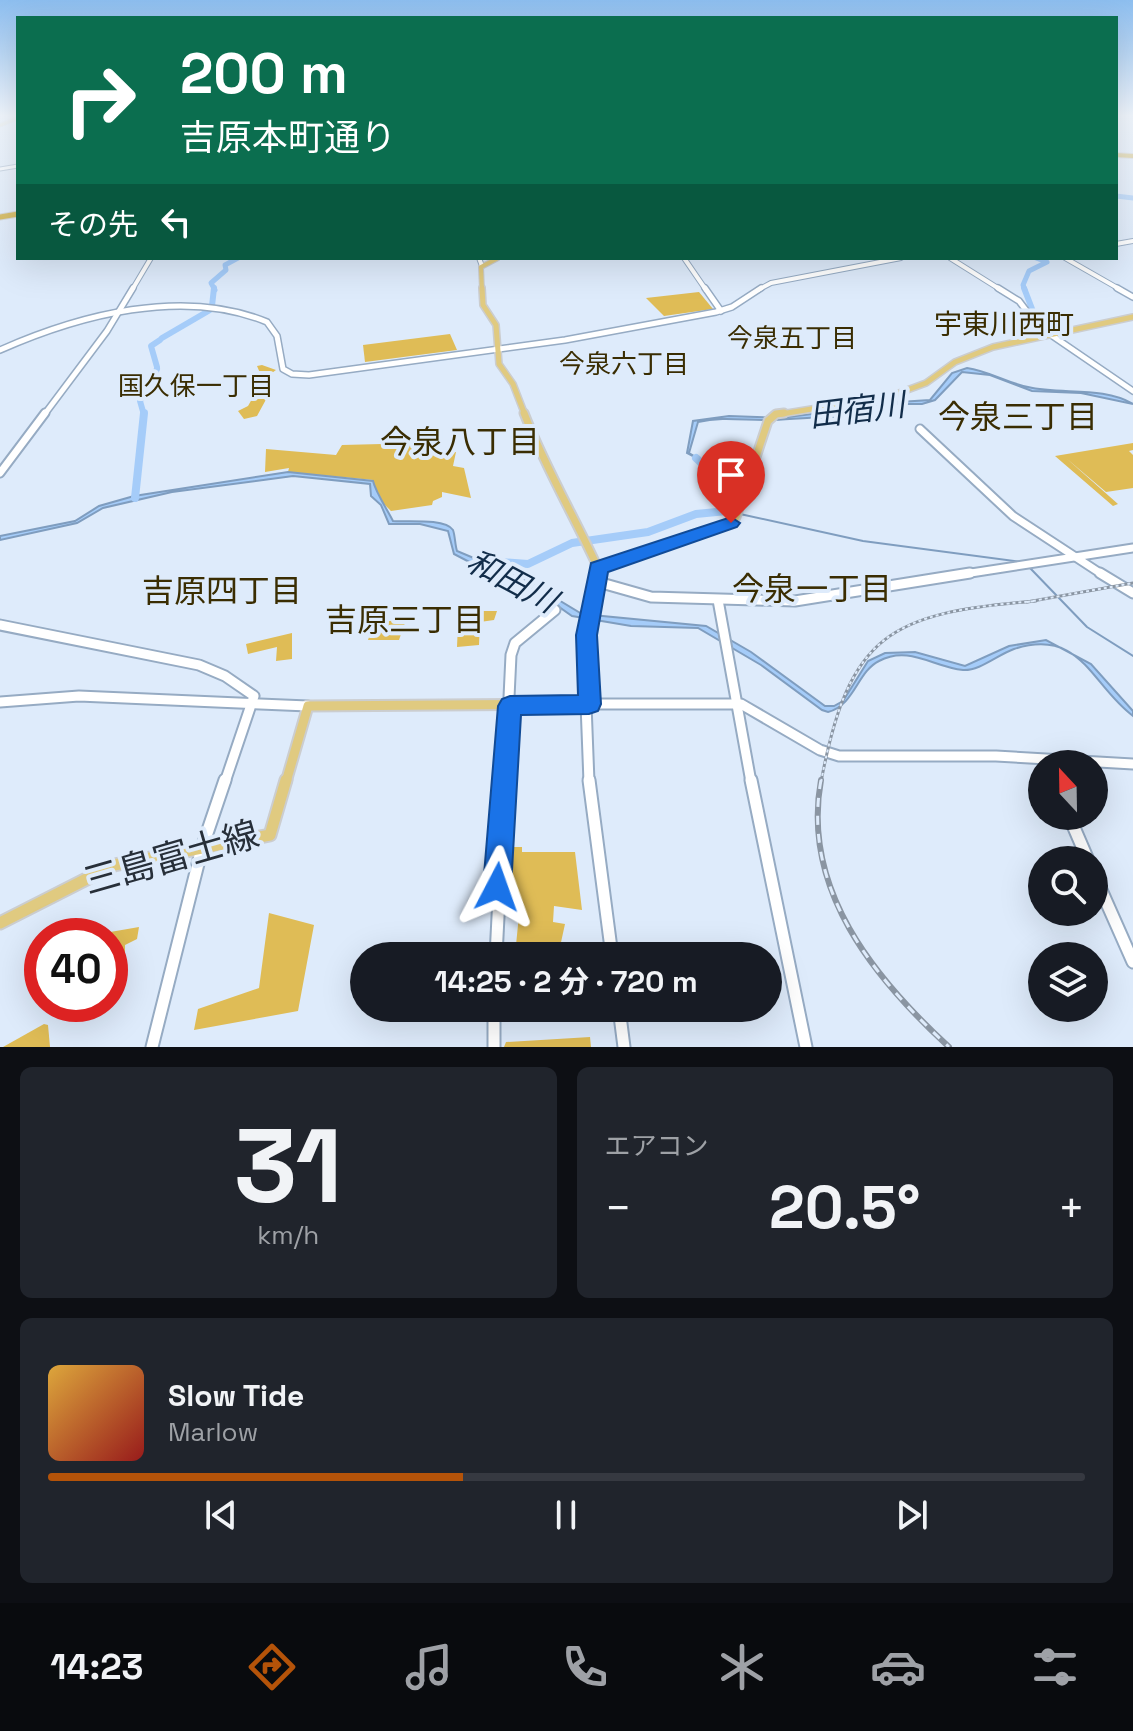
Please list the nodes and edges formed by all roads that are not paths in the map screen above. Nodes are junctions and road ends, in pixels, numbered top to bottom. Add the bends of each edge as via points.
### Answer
1 (150, 260) edge
2 (480, 260) edge
3 (494, 260) edge
4 (685, 260) edge
5 (891, 260) edge
6 (953, 260) edge
7 (1068, 260) edge
8 (482, 266) junction
9 (1133, 297) edge
10 (721, 311) junction
11 (118, 315) junction
12 (1133, 317) edge
13 (1052, 334) junction
14 (496, 348) junction
15 (0, 350) edge
16 (1133, 391) edge
17 (920, 429) dead end
18 (0, 473) edge
19 (1133, 548) edge
20 (1073, 558) junction
21 (598, 568) junction
22 (598, 582) junction
23 (1133, 593) edge
24 (718, 600) junction
25 (555, 610) dead end
26 (0, 625) edge
27 (0, 702) edge
28 (588, 704) junction
29 (735, 704) junction
30 (252, 706) junction
31 (308, 706) junction
32 (510, 706) junction
33 (1028, 761) edge
34 (1108, 763) edge
35 (1133, 764) edge
36 (202, 848) junction
37 (1108, 906) edge
38 (0, 923) edge
39 (497, 942) edge
40 (610, 942) edge
41 (1133, 962) edge
42 (494, 1022) edge
43 (621, 1022) edge
44 (152, 1047) edge
45 (494, 1047) edge
46 (624, 1047) edge
47 (806, 1047) edge

1 - 11 street
2 - 8 street
3 - 8 main road
4 - 10 street
5 - 10 street via 771,283
6 - 13 street via 1019,301 1032,321
7 - 9 street
8 - 14 main road via 483,303 496,325
10 - 14 street
11 - 14 street via 194,307 265,321 275,330 283,369 299,375
11 - 15 street via 47,330
11 - 18 street
12 - 13 main road
13 - 16 street
13 - 21 main road via 955,362 926,383 891,396 776,414 769,419 731,523
14 - 21 main road via 545,467
17 - 20 street via 993,499
19 - 20 street
20 - 23 street
20 - 24 street via 795,601
21 - 22 main road
22 - 24 street via 651,597
22 - 28 main road via 587,635
24 - 29 street
25 - 32 street via 515,643
26 - 30 street via 199,665 254,696
27 - 30 street via 79,696
28 - 29 street
28 - 32 main road
28 - 40 street via 589,792
29 - 33 street via 839,756
29 - 47 street
30 - 31 street
30 - 36 street
31 - 32 main road
31 - 36 main road, 三島富士線 via 270,835
32 - 39 street
34 - 35 street
36 - 38 main road, 三島富士線 via 105,868
36 - 44 street
37 - 41 street
42 - 45 street
43 - 46 street

